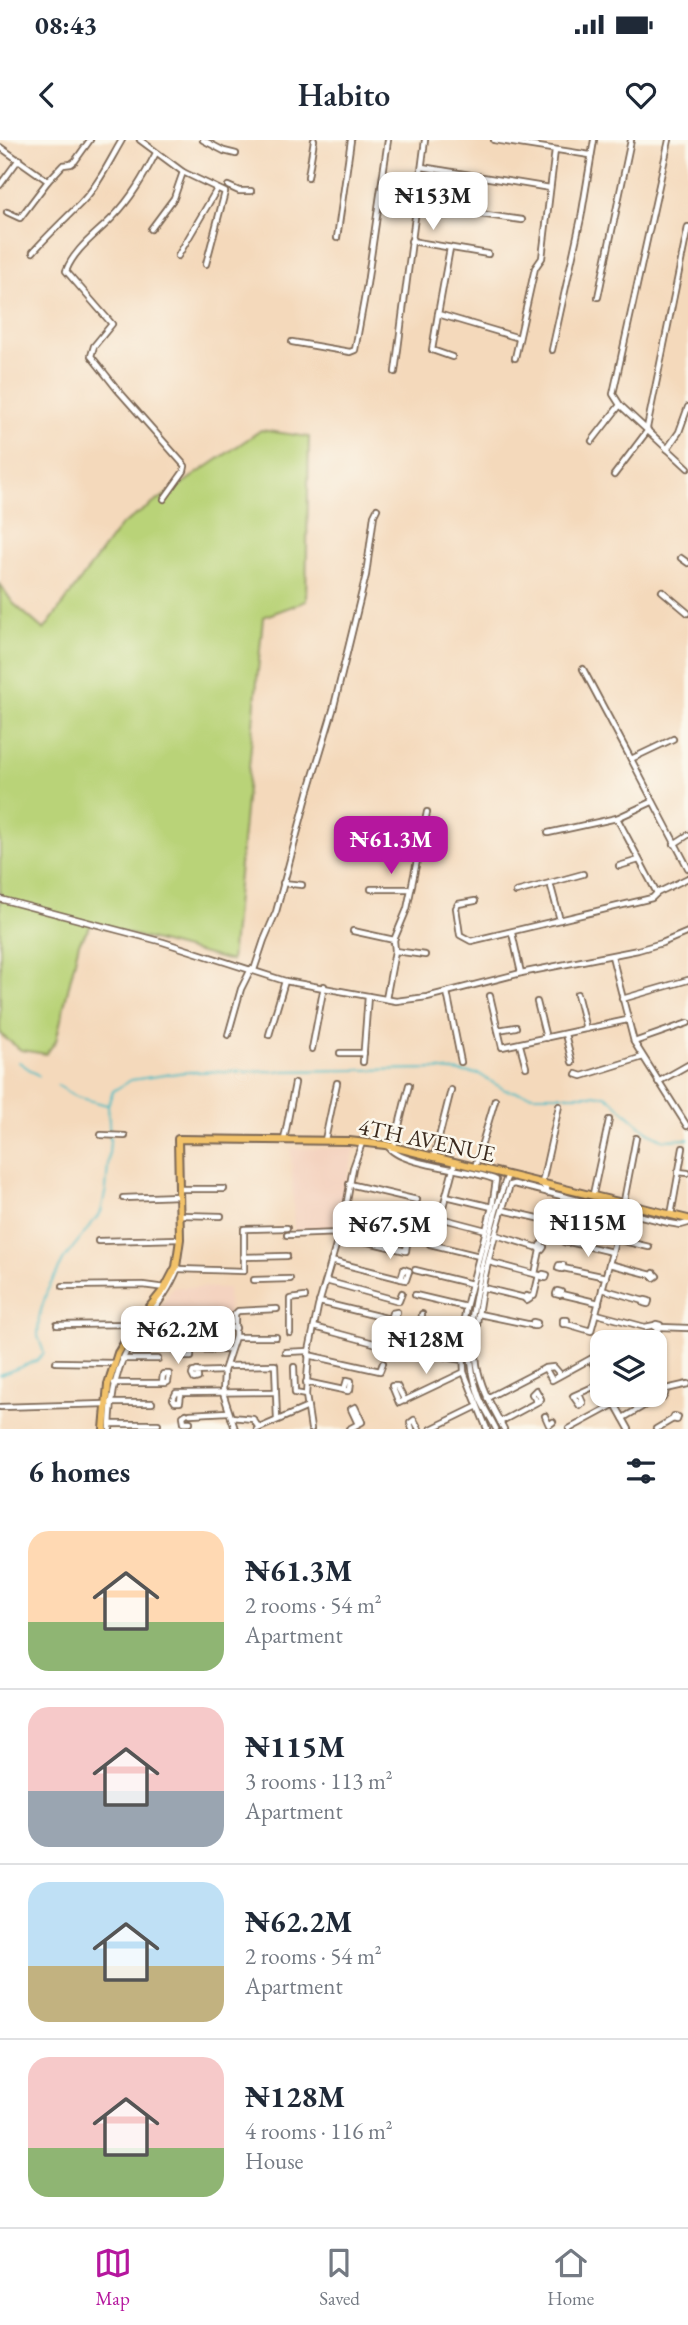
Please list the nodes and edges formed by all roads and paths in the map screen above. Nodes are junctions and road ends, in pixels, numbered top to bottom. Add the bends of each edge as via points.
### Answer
1 (90, 140) edge
2 (122, 140) edge
3 (140, 140) edge
4 (203, 140) edge
5 (314, 140) edge
6 (351, 140) edge
7 (388, 140) edge
8 (425, 140) edge
9 (494, 140) edge
10 (594, 140) edge
11 (631, 140) edge
12 (669, 140) edge
13 (0, 147) edge
14 (555, 150) junction
15 (156, 153) junction
16 (236, 154) dead end
17 (590, 155) junction
18 (19, 159) junction
19 (422, 167) junction
20 (183, 172) junction
21 (308, 177) dead end
22 (480, 177) junction
23 (48, 181) junction
24 (0, 185) edge
25 (227, 187) junction
26 (550, 188) junction
27 (217, 189) junction
28 (251, 191) dead end
29 (417, 205) junction
30 (7, 212) dead end
31 (475, 213) junction
32 (522, 220) dead end
33 (688, 227) edge
34 (151, 229) dead end
35 (337, 238) dead end
36 (411, 241) junction
37 (450, 247) junction
38 (33, 252) dead end
39 (488, 254) dead end
40 (178, 256) dead end
41 (206, 264) dead end
42 (598, 297) dead end
43 (438, 314) junction
44 (519, 338) junction
45 (292, 342) dead end
46 (552, 350) dead end
47 (452, 357) dead end
48 (514, 358) dead end
49 (395, 372) dead end
50 (620, 405) junction
51 (688, 407) edge
52 (647, 429) junction
53 (592, 441) dead end
54 (667, 449) junction
55 (688, 468) edge
56 (614, 475) dead end
57 (164, 499) dead end
58 (376, 509) dead end
59 (681, 558) dead end
60 (688, 563) edge
61 (662, 592) dead end
62 (688, 613) edge
63 (583, 670) dead end
64 (673, 739) dead end
65 (631, 759) junction
66 (652, 802) junction
67 (427, 812) dead end
68 (617, 818) junction
69 (548, 833) dead end
70 (688, 835) edge
71 (674, 844) junction
72 (639, 860) junction
73 (619, 866) dead end
74 (688, 868) edge
75 (583, 874) dead end
76 (688, 878) edge
77 (283, 883) junction
78 (550, 883) junction
79 (302, 885) dead end
80 (371, 889) dead end
81 (411, 889) junction
82 (516, 892) dead end
83 (657, 892) junction
84 (0, 899) edge
85 (475, 901) dead end
86 (560, 920) junction
87 (353, 931) dead end
88 (688, 932) edge
89 (512, 933) junction
90 (394, 940) junction
91 (395, 951) junction
92 (425, 955) dead end
93 (612, 956) junction
94 (252, 969) junction
95 (522, 973) junction
96 (688, 980) edge
97 (285, 981) junction
98 (324, 986) junction
99 (447, 992) junction
100 (577, 994) dead end
101 (369, 996) junction
102 (490, 996) dead end
103 (386, 999) junction
104 (622, 999) junction
105 (537, 1002) dead end
106 (628, 1020) junction
107 (688, 1023) edge
108 (516, 1027) dead end
109 (586, 1029) junction
110 (498, 1030) junction
111 (565, 1034) junction
112 (228, 1035) dead end
113 (269, 1035) dead end
114 (546, 1038) junction
115 (634, 1042) junction
116 (520, 1045) junction
117 (312, 1049) dead end
118 (340, 1053) dead end
119 (364, 1053) junction
120 (643, 1057) junction
121 (363, 1062) dead end
122 (461, 1062) dead end
123 (572, 1062) dead end
124 (688, 1065) edge
125 (526, 1067) dead end
126 (576, 1074) dead end
127 (295, 1083) dead end
128 (337, 1083) dead end
129 (658, 1083) junction
130 (409, 1085) dead end
131 (452, 1090) dead end
132 (495, 1100) dead end
133 (559, 1106) dead end
134 (610, 1120) dead end
135 (687, 1126) edge
136 (101, 1135) dead end
137 (125, 1136) dead end
138 (636, 1138) dead end
139 (284, 1140) junction
140 (325, 1140) junction
141 (362, 1142) junction
142 (391, 1146) junction
143 (683, 1148) dead end
144 (434, 1157) junction
145 (457, 1166) junction
146 (478, 1170) junction
147 (678, 1172) junction
148 (688, 1173) edge
149 (508, 1175) junction
150 (542, 1183) junction
151 (349, 1184) junction
152 (224, 1189) dead end
153 (180, 1192) junction
154 (548, 1193) junction
155 (593, 1194) junction
156 (446, 1196) junction
157 (566, 1197) junction
158 (123, 1198) dead end
159 (417, 1199) dead end
160 (624, 1201) junction
161 (498, 1209) junction
162 (345, 1210) junction
163 (561, 1212) dead end
164 (623, 1212) junction
165 (182, 1215) junction
166 (671, 1215) junction
167 (221, 1216) dead end
168 (586, 1219) dead end
169 (551, 1221) junction
170 (688, 1221) edge
171 (399, 1224) junction
172 (564, 1224) dead end
173 (619, 1227) junction
174 (486, 1230) junction
175 (339, 1234) junction
176 (496, 1235) junction
177 (180, 1239) junction
178 (615, 1239) junction
179 (98, 1241) dead end
180 (394, 1242) dead end
181 (569, 1242) dead end
182 (430, 1244) dead end
183 (649, 1247) dead end
184 (540, 1248) junction
185 (612, 1252) junction
186 (287, 1256) dead end
187 (479, 1256) junction
188 (243, 1257) junction
189 (331, 1261) junction
190 (489, 1262) junction
191 (610, 1264) junction
192 (563, 1268) dead end
193 (178, 1269) junction
194 (415, 1270) dead end
195 (539, 1275) junction
196 (652, 1275) dead end
197 (606, 1277) junction
198 (290, 1279) dead end
199 (401, 1279) dead end
200 (254, 1280) dead end
201 (326, 1281) junction
202 (472, 1284) junction
203 (63, 1286) dead end
204 (165, 1288) junction
205 (484, 1288) junction
206 (602, 1289) junction
207 (561, 1294) dead end
208 (415, 1295) dead end
209 (305, 1297) dead end
210 (394, 1300) dead end
211 (644, 1301) dead end
212 (319, 1302) junction
213 (599, 1303) junction
214 (466, 1307) junction
215 (277, 1310) dead end
216 (422, 1314) dead end
217 (479, 1314) junction
218 (597, 1314) junction
219 (390, 1319) dead end
220 (136, 1324) junction
221 (567, 1324) dead end
222 (57, 1325) dead end
223 (532, 1325) dead end
224 (314, 1327) junction
225 (657, 1327) junction
226 (204, 1328) dead end
227 (236, 1328) junction
228 (688, 1328) edge
229 (656, 1330) edge
230 (462, 1331) junction
231 (290, 1333) dead end
232 (235, 1337) junction
233 (276, 1337) dead end
234 (134, 1338) junction
235 (173, 1339) dead end
236 (393, 1348) dead end
237 (191, 1349) dead end
238 (230, 1350) junction
239 (420, 1350) dead end
240 (285, 1352) dead end
241 (308, 1353) junction
242 (122, 1359) junction
243 (158, 1359) dead end
244 (463, 1360) junction
245 (590, 1360) edge
246 (56, 1362) dead end
247 (114, 1363) junction
248 (383, 1363) dead end
249 (295, 1367) dead end
250 (225, 1368) junction
251 (545, 1368) junction
252 (197, 1371) dead end
253 (464, 1373) junction
254 (560, 1374) junction
255 (306, 1381) junction
256 (114, 1383) junction
257 (162, 1383) dead end
258 (688, 1384) edge
259 (590, 1388) edge
260 (344, 1390) dead end
261 (223, 1392) junction
262 (275, 1392) junction
263 (181, 1393) dead end
264 (579, 1394) dead end
265 (306, 1395) junction
266 (487, 1398) junction
267 (405, 1401) dead end
268 (537, 1402) dead end
269 (152, 1403) dead end
270 (108, 1404) junction
271 (0, 1407) edge
272 (308, 1407) junction
273 (476, 1407) junction
274 (610, 1407) edge
275 (617, 1407) edge
276 (190, 1414) dead end
277 (230, 1415) junction
278 (623, 1418) junction
279 (673, 1419) dead end
280 (277, 1420) junction
281 (500, 1422) junction
282 (158, 1424) dead end
283 (358, 1424) dead end
284 (549, 1425) dead end
285 (108, 1427) edge
286 (233, 1428) edge
287 (258, 1428) edge
288 (311, 1429) edge
289 (349, 1429) edge
290 (412, 1429) edge
291 (419, 1429) edge
292 (431, 1429) edge
293 (487, 1429) edge
294 (496, 1429) edge
295 (504, 1429) edge
296 (542, 1429) edge
297 (572, 1429) edge
298 (628, 1429) edge
299 (656, 1429) edge

1 - 23 street via 75,162 64,165
2 - 38 street via 80,204
3 - 15 street
4 - 16 street
5 - 21 street
6 - 35 street
7 - 45 street via 355,350
8 - 19 street
9 - 14 street
10 - 17 street
11 - 42 street
12 - 50 street via 614,390
13 - 18 street
14 - 17 street
14 - 26 street
15 - 20 street
15 - 57 street via 115,216 80,248 66,271 112,324 94,346 93,360 185,466
17 - 46 street
18 - 23 street
18 - 24 street
19 - 22 street
19 - 29 street
20 - 27 street
20 - 34 street via 174,198
22 - 26 street
22 - 31 street
23 - 30 street via 20,218
25 - 27 street
25 - 28 street
25 - 41 street
26 - 44 street via 542,258
27 - 40 street
29 - 31 street
29 - 36 street
31 - 32 street
33 - 52 street
36 - 37 street
36 - 49 street
37 - 39 street
37 - 43 street
43 - 44 street
43 - 47 street via 432,350
44 - 48 street
50 - 52 street
50 - 53 street
51 - 54 street
52 - 54 street
52 - 56 street
54 - 55 street
58 - 77 street via 366,575 333,710
59 - 60 street
61 - 62 street
63 - 65 street
64 - 65 street
65 - 66 street
66 - 68 street
66 - 71 street
67 - 81 street
68 - 69 street
68 - 72 street
70 - 71 street
71 - 74 street
72 - 73 street
72 - 83 street
75 - 78 street
76 - 83 street
77 - 79 street
77 - 94 street
78 - 82 street
78 - 86 street
80 - 81 street
81 - 90 street
83 - 86 street via 652,898
84 - 94 street
85 - 89 street via 457,905 460,935 471,941
86 - 89 street
87 - 90 street
88 - 93 street
89 - 95 street
90 - 91 street
91 - 92 street
91 - 103 street
93 - 95 street
93 - 104 street
94 - 97 street
94 - 112 street via 241,989
95 - 99 street
96 - 104 street
97 - 98 street
97 - 113 street
98 - 101 street
98 - 117 street
99 - 103 street
99 - 122 street
100 - 109 street
101 - 103 street
101 - 119 street
102 - 110 street
104 - 106 street
105 - 114 street
106 - 109 street
106 - 115 street
107 - 115 street
108 - 110 street
109 - 111 street
110 - 116 street via 502,1046
111 - 114 street
111 - 123 street
114 - 116 street
115 - 120 street
116 - 125 street
118 - 119 street
119 - 121 street
120 - 126 street
120 - 129 street
124 - 129 street
127 - 139 street
128 - 140 street
129 - 135 street
130 - 142 street
131 - 144 street
132 - 146 street
133 - 150 street
134 - 155 street
136 - 137 street
138 - 160 street
139 - 140 main road, 4TH AVENUE
139 - 153 main road, 4TH AVENUE via 178,1139
140 - 141 main road, 4TH AVENUE
141 - 142 main road, 4TH AVENUE
141 - 151 street
142 - 144 main road, 4TH AVENUE
142 - 145 street via 390,1150 406,1157
143 - 147 street
144 - 145 main road, 4TH AVENUE
145 - 146 main road, 4TH AVENUE
145 - 156 street
146 - 149 main road, 4TH AVENUE
146 - 161 street via 496,1180
147 - 148 street
147 - 166 street
149 - 150 main road, 4TH AVENUE
149 - 161 street
150 - 154 street
150 - 155 main road, 4TH AVENUE
151 - 159 street
151 - 162 street
152 - 153 street
153 - 158 street
153 - 165 street
153 - 177 main road
154 - 157 street
154 - 161 street via 512,1184
155 - 160 main road, 4TH AVENUE
156 - 161 street
156 - 174 street via 440,1218
157 - 163 street
157 - 164 street
160 - 166 main road, 4TH AVENUE
161 - 169 street
161 - 174 street
161 - 176 street
161 - 294 street via 469,1334 475,1382
162 - 171 street
162 - 175 street
164 - 170 street via 675,1224
164 - 173 street
165 - 167 street
165 - 193 street
166 - 170 main road, 4TH AVENUE
168 - 173 street
169 - 172 street
169 - 184 street
171 - 175 street via 410,1228 406,1251
171 - 180 street
173 - 178 street
174 - 187 street
175 - 188 street via 244,1229
175 - 189 street
176 - 184 street
176 - 190 street
177 - 179 street
177 - 204 main road via 176,1266
178 - 183 street
178 - 185 street
181 - 185 street
182 - 187 street
184 - 195 street
185 - 191 street
186 - 188 street
187 - 202 street
188 - 193 street via 244,1270
189 - 199 street
189 - 201 street
190 - 195 street
190 - 205 street
191 - 196 street
191 - 197 street
192 - 197 street
193 - 234 street
194 - 202 street
195 - 205 street via 534,1296
197 - 206 street
198 - 200 street
201 - 210 street
201 - 212 street
202 - 214 street
203 - 204 street
204 - 220 main road
205 - 217 street
206 - 211 street
206 - 213 street
207 - 213 street
208 - 214 street
209 - 231 street via 290,1299
212 - 219 street
212 - 224 street
213 - 218 street
214 - 230 street
215 - 227 street via 236,1312
216 - 230 street via 421,1322
217 - 223 street
217 - 266 street via 476,1350
218 - 221 street via 592,1331
218 - 225 street
220 - 222 street
220 - 247 main road
224 - 236 street
224 - 241 street
225 - 228 street
225 - 229 street
226 - 227 street
227 - 232 street
230 - 244 street
232 - 233 street
232 - 238 street
234 - 235 street
234 - 242 street
237 - 238 street
238 - 250 street
239 - 244 street
240 - 241 street
241 - 248 street via 380,1371
241 - 255 street
242 - 243 street
242 - 256 street
244 - 253 street
245 - 254 street
246 - 247 street
247 - 270 main road
249 - 265 street via 295,1393
250 - 252 street
250 - 261 street
250 - 262 street via 275,1366
251 - 254 street via 554,1367
251 - 254 street via 552,1380
251 - 266 street
253 - 267 street
253 - 273 street
255 - 260 street
255 - 265 street
256 - 257 street
256 - 270 street
258 - 278 street via 673,1386
259 - 264 street
261 - 262 street
261 - 263 street
261 - 277 street
262 - 280 street
265 - 272 street
266 - 281 street
268 - 281 street
269 - 270 street
270 - 271 street
270 - 285 main road
272 - 280 street
272 - 288 street
273 - 292 street
273 - 293 street
274 - 297 street
275 - 278 street
276 - 277 street
277 - 286 street
277 - 287 street via 253,1419
278 - 298 street
279 - 299 street
280 - 287 street
281 - 295 street
282 - 285 street
283 - 289 street
284 - 296 street
290 - 291 street via 414,1420

